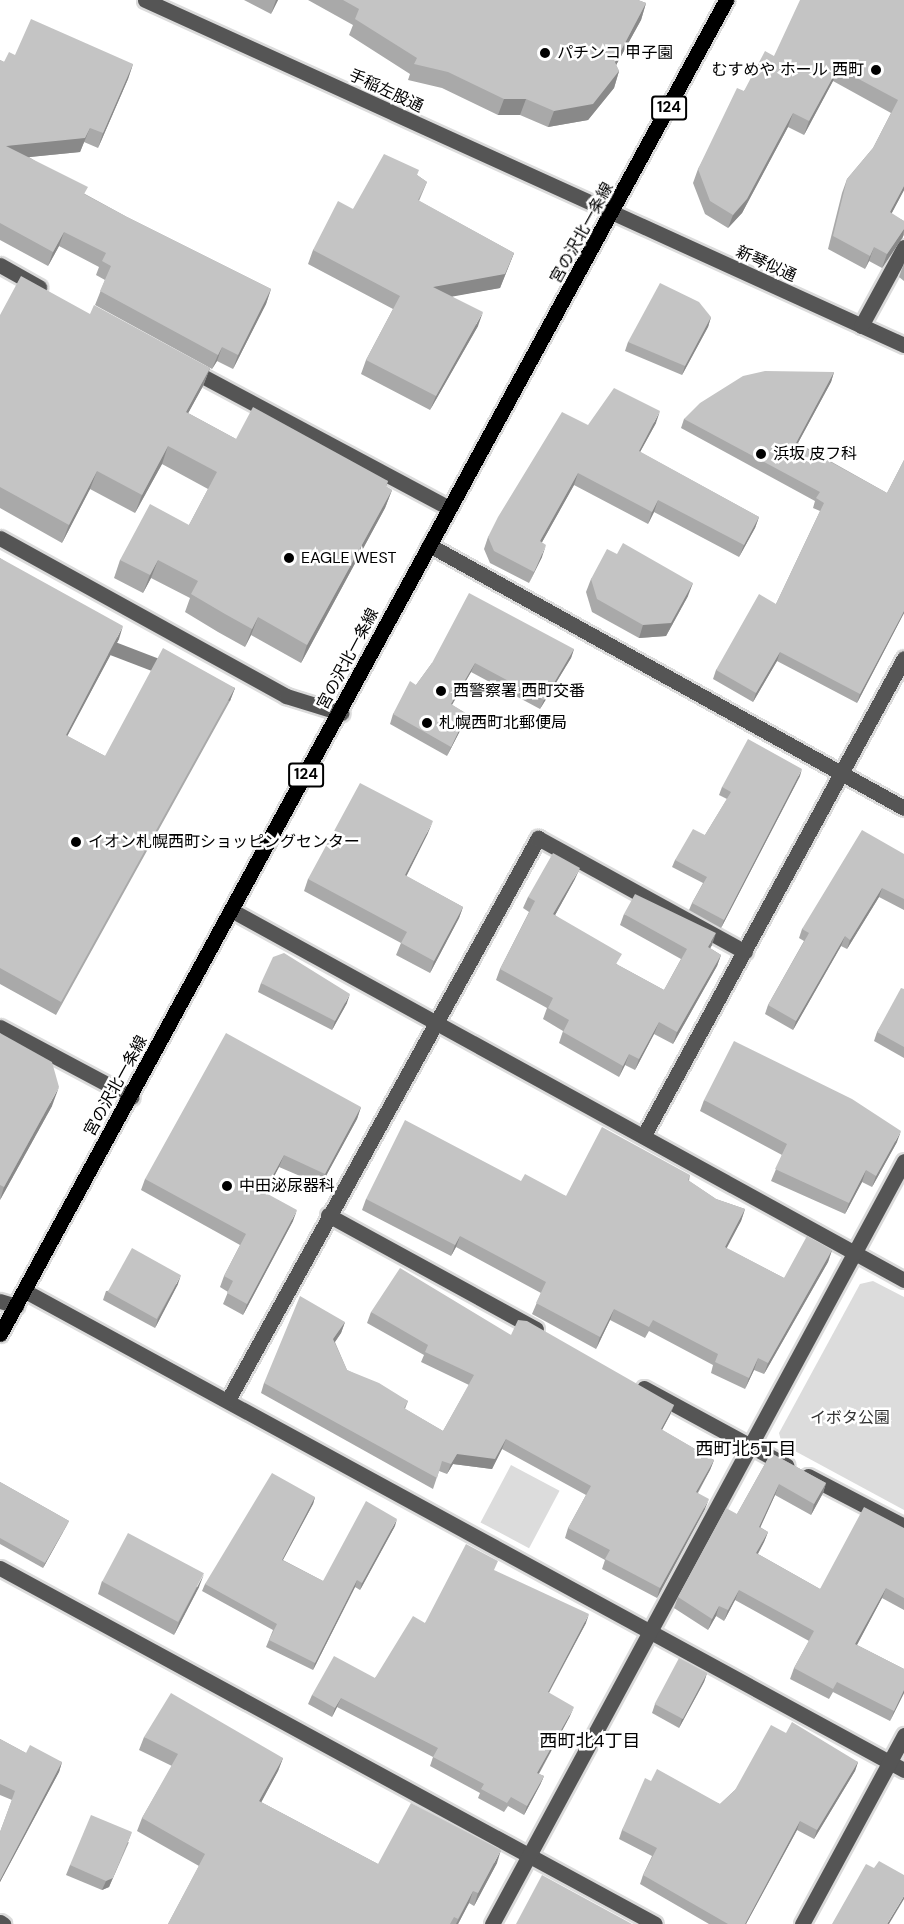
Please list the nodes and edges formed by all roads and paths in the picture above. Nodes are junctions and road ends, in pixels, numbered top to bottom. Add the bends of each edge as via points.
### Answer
1 (145, 0) edge
2 (726, 0) edge
3 (613, 215) junction
4 (904, 247) edge
5 (0, 265) edge
6 (51, 293) edge
7 (861, 326) junction
8 (904, 345) edge
9 (174, 361) edge
10 (447, 507) junction
11 (0, 538) edge
12 (429, 545) junction
13 (904, 658) edge
14 (341, 713) junction
15 (843, 773) junction
16 (904, 808) edge
17 (231, 909) junction
18 (745, 952) junction
19 (435, 1020) junction
20 (0, 1027) edge
21 (131, 1097) junction
22 (644, 1135) junction
23 (904, 1161) edge
24 (328, 1215) junction
25 (853, 1253) junction
26 (904, 1280) edge
27 (25, 1291) junction
28 (0, 1301) edge
29 (16, 1306) junction
30 (0, 1334) edge
31 (548, 1335) edge
32 (632, 1381) edge
33 (228, 1400) junction
34 (750, 1446) junction
35 (904, 1526) edge
36 (0, 1568) edge
37 (650, 1632) junction
38 (904, 1735) edge
39 (890, 1762) junction
40 (904, 1770) edge
41 (528, 1854) junction
42 (492, 1924) edge
43 (656, 1924) edge
44 (802, 1924) edge

1 - 3 street, 手稲左股通
2 - 3 main road, 宮の沢北一条線 / 124
3 - 7 street, 新琴似通
3 - 10 main road, 宮の沢北一条線 / 124
4 - 7 street
5 - 6 street
7 - 8 street, 新琴似通
9 - 10 street
10 - 12 main road, 宮の沢北一条線 / 124
11 - 14 street via 286,696
12 - 14 main road, 宮の沢北一条線 / 124
12 - 15 street
13 - 15 street
14 - 17 main road, 宮の沢北一条線 / 124
15 - 16 street
15 - 18 street
17 - 19 street
17 - 21 main road, 宮の沢北一条線 / 124
18 - 19 street via 538,838
18 - 22 street
19 - 22 street
19 - 24 street
20 - 21 street
21 - 27 main road, 宮の沢北一条線 / 124
22 - 25 street
23 - 25 street
24 - 31 street
24 - 33 street
25 - 26 street
25 - 34 street
27 - 29 main road, 宮の沢北一条線 / 124
27 - 33 street
28 - 29 street
29 - 30 main road, 宮の沢北一条線 / 124
32 - 34 street
33 - 37 street
34 - 35 street
34 - 37 street
36 - 41 street
37 - 39 street
37 - 41 street
38 - 39 street
39 - 40 street
39 - 44 street
41 - 42 street
41 - 43 street

